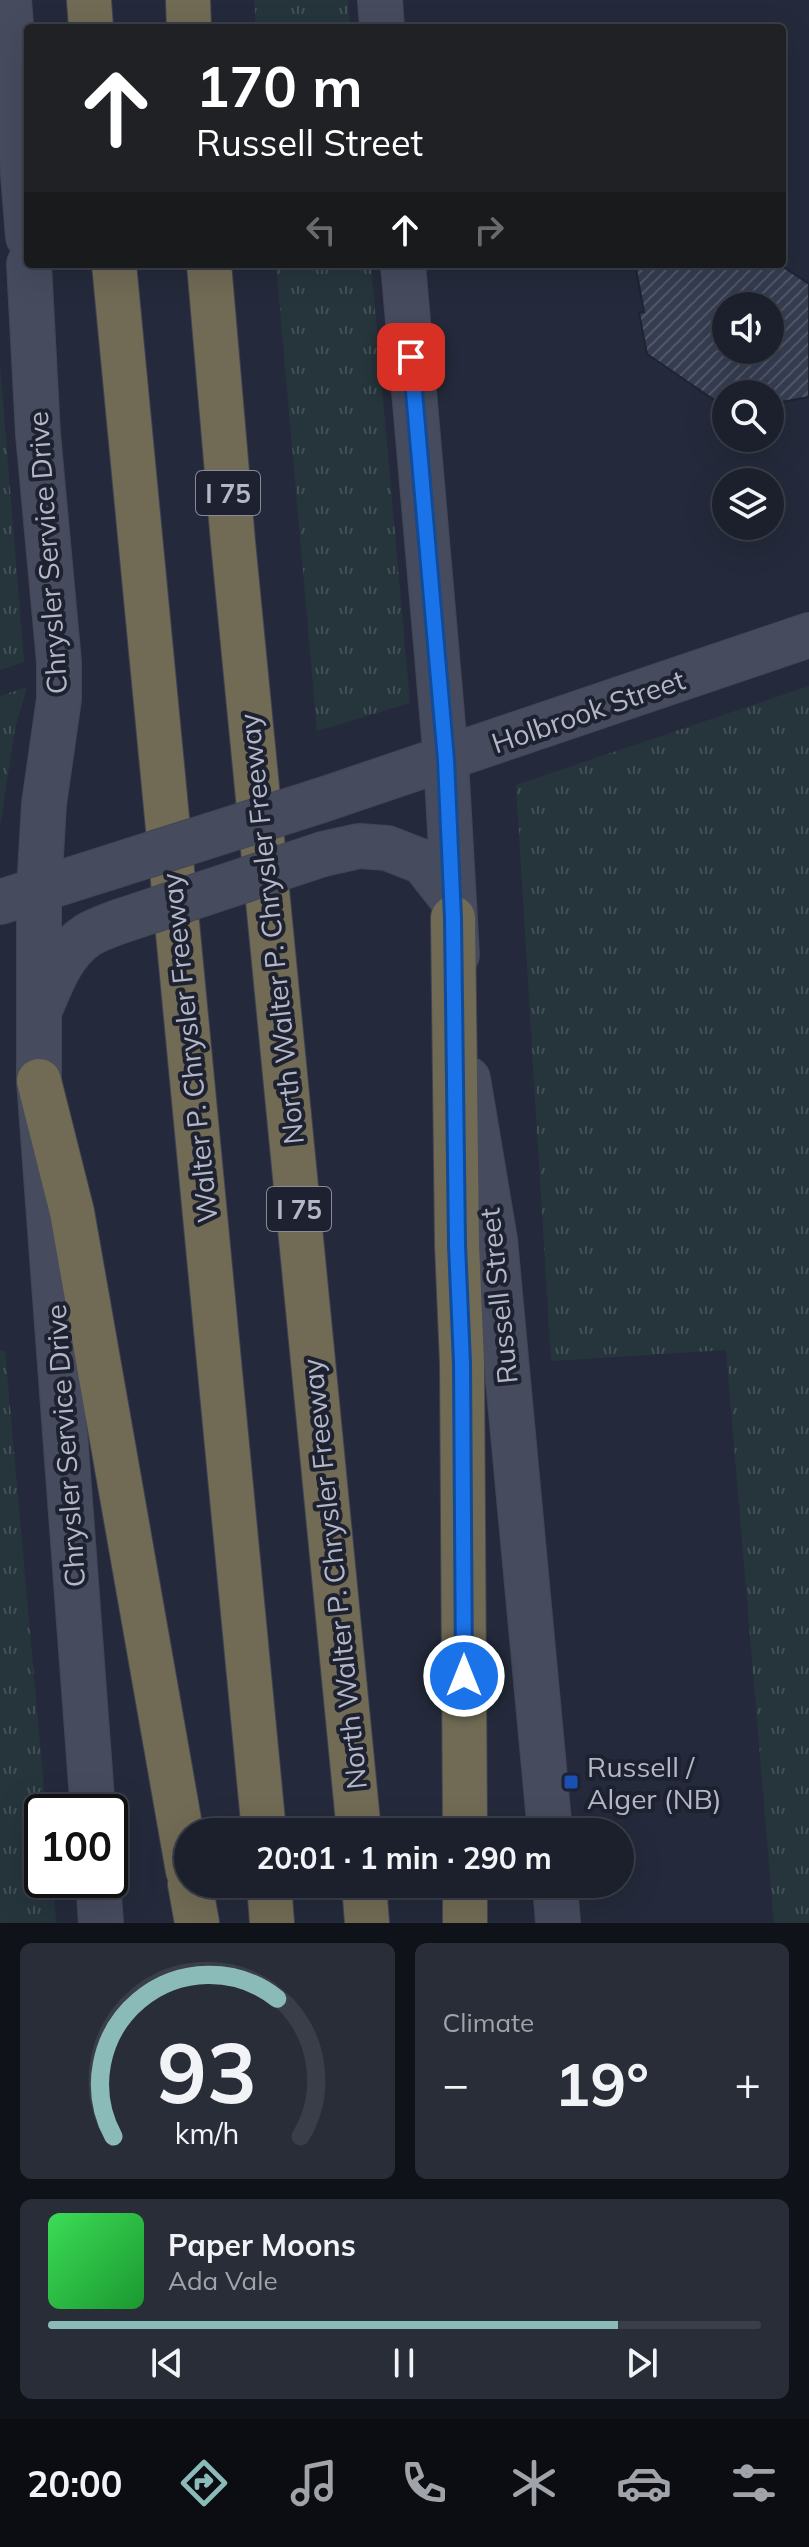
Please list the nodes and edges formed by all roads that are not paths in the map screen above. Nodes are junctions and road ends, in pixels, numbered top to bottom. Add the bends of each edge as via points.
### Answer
1 (9, 0) edge
2 (89, 0) edge
3 (188, 0) edge
4 (380, 0) edge
5 (91, 24) edge
6 (189, 24) edge
7 (382, 24) edge
8 (24, 187) edge
9 (29, 268) edge
10 (114, 268) edge
11 (209, 268) edge
12 (403, 268) edge
13 (809, 635) edge
14 (446, 760) junction
15 (20, 896) edge
16 (453, 909) junction
17 (38, 1015) junction
18 (39, 1073) junction
19 (92, 1794) edge
20 (179, 1818) edge
21 (263, 1818) edge
22 (358, 1818) edge
23 (465, 1818) edge
24 (549, 1818) edge
25 (99, 1898) edge
26 (193, 1898) edge
27 (270, 1898) edge
28 (365, 1898) edge
29 (465, 1898) edge
30 (556, 1898) edge
31 (101, 1923) edge
32 (197, 1923) edge
33 (272, 1923) edge
34 (367, 1923) edge
35 (465, 1923) edge
36 (558, 1923) edge

1 - 8 street
2 - 5 highway
3 - 6 highway
4 - 7 street
9 - 15 street, Chrysler Service Drive via 59,699 44,804
10 - 21 highway, Walter P. Chrysler Freeway
11 - 22 highway, North Walter P. Chrysler Freeway / I 75
12 - 14 street, Russell Street
13 - 14 street, Holbrook Street
14 - 15 street, Holbrook Street, bridge
14 - 16 street, Russell Street
15 - 17 street, Chrysler Service Drive
16 - 17 street, bridge via 423,862 387,848 359,846 323,854 88,935 74,946
16 - 23 highway
16 - 24 street, Russell Street via 468,1081 495,1240
17 - 18 street, Chrysler Service Drive
18 - 19 street, Chrysler Service Drive
18 - 20 highway via 72,1212
25 - 31 street
26 - 32 highway
27 - 33 highway
28 - 34 highway
29 - 35 highway
30 - 36 street

